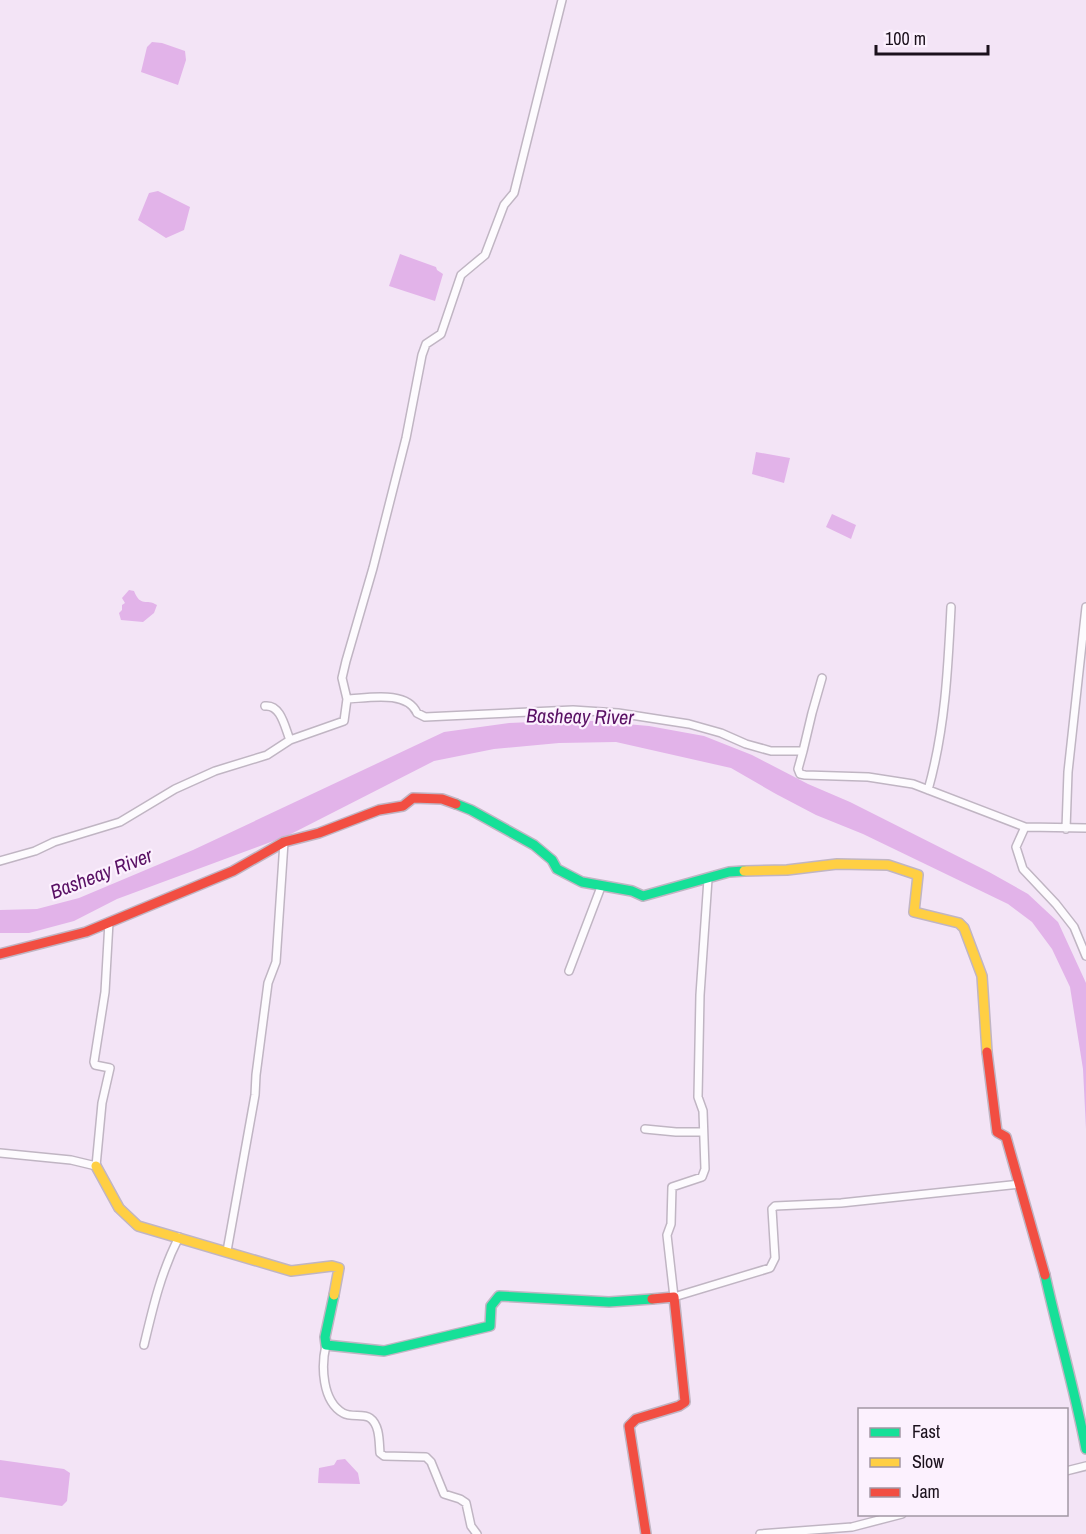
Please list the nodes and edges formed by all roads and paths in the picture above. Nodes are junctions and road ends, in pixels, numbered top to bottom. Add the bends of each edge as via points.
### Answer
1 (562, 0) edge
2 (951, 607) dead end
3 (1086, 607) edge
4 (822, 678) dead end
5 (346, 699) junction
6 (265, 706) dead end
7 (290, 740) junction
8 (804, 751) junction
9 (928, 790) junction
10 (1025, 826) junction
11 (1086, 828) edge
12 (1066, 829) junction
13 (284, 842) junction
14 (0, 861) edge
15 (708, 879) junction
16 (601, 887) junction
17 (109, 922) junction
18 (0, 954) edge
19 (1086, 956) edge
20 (569, 971) dead end
21 (645, 1129) dead end
22 (703, 1132) junction
23 (0, 1153) edge
24 (96, 1166) junction
25 (1020, 1184) junction
26 (179, 1237) junction
27 (227, 1251) junction
28 (674, 1297) junction
29 (144, 1345) dead end
30 (326, 1345) junction
31 (1086, 1449) edge
32 (1086, 1466) edge
33 (1068, 1470) edge
34 (898, 1516) edge
35 (477, 1534) edge
36 (646, 1534) edge
37 (760, 1534) edge

1 - 5 street via 514,193 504,204 485,255 461,275 441,334 426,344 422,355 406,438 342,678
2 - 9 street via 938,755
3 - 12 street via 1068,772
4 - 8 street
5 - 7 street via 344,721
5 - 8 street via 393,698 409,703 417,714 425,717 573,710 618,713 689,723 771,751
6 - 7 street via 277,710
7 - 14 street via 267,755 215,771 175,789 120,822
8 - 9 street via 800,774 868,777
9 - 10 street
10 - 12 street
10 - 19 street via 1016,848 1023,869 1074,927
11 - 12 street
13 - 16 street via 379,810 403,806 413,798 442,799 471,810 534,845 557,869
13 - 17 street via 233,871
13 - 27 street via 276,962 268,983 255,1095
15 - 16 street via 643,896
15 - 22 street via 698,1077
15 - 25 street via 729,872 837,864 888,865 918,875 914,912 959,923 982,976 997,1132 1006,1137
16 - 20 street
17 - 18 street via 86,932
17 - 24 street via 105,993 94,1062 110,1068
21 - 22 street
22 - 28 street via 704,1175 672,1187 667,1234
23 - 24 street
24 - 26 street via 119,1208 138,1226
25 - 28 street via 842,1203 775,1206 775,1258 770,1268
25 - 31 street via 1040,1250
26 - 27 street
26 - 29 street via 166,1263
27 - 30 street via 291,1271 339,1268
28 - 30 street via 602,1302 499,1296 492,1302 490,1326 384,1351
28 - 36 street via 685,1402 636,1419 629,1426
30 - 35 street via 326,1387 333,1404 344,1415 372,1419 384,1456 426,1457 444,1494 466,1503
32 - 33 street
34 - 37 street via 852,1527

